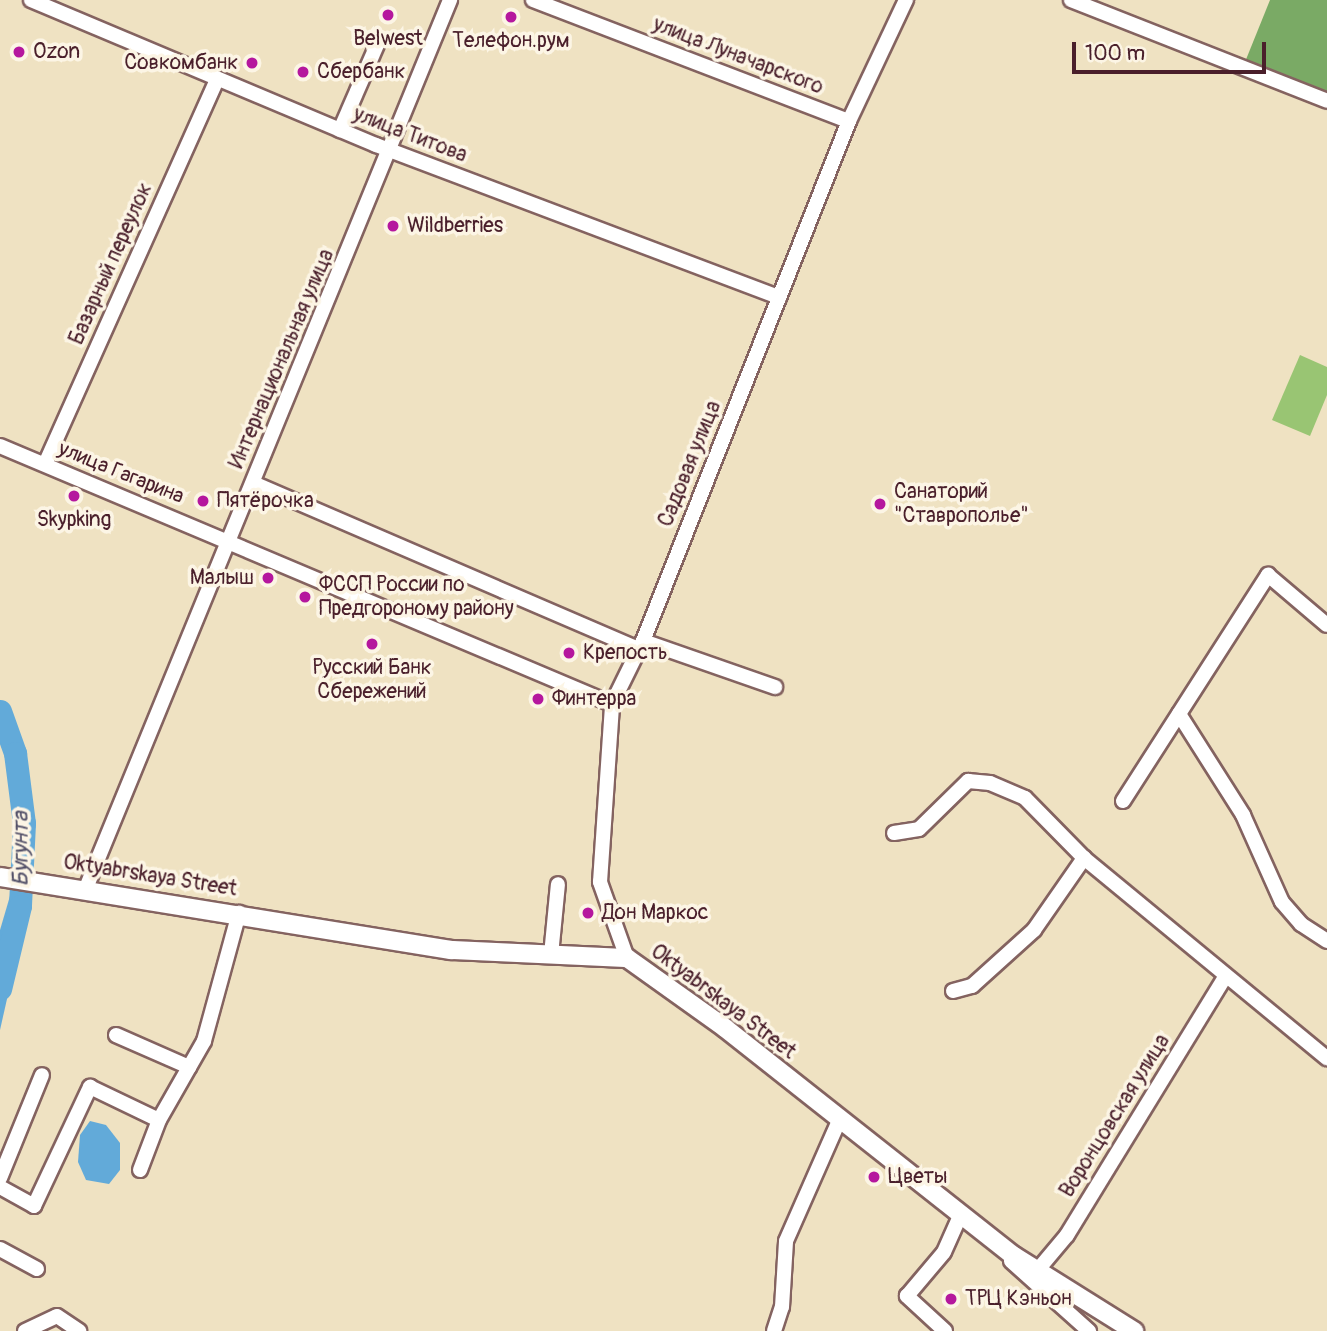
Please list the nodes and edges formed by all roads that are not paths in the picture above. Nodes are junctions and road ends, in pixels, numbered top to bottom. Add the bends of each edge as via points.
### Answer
1 (30, 0) edge
2 (450, 0) edge
3 (533, 0) edge
4 (906, 0) edge
5 (1071, 0) edge
6 (377, 45) dead end
7 (216, 81) junction
8 (1327, 101) edge
9 (849, 121) junction
10 (340, 130) junction
11 (391, 151) junction
12 (779, 297) junction
13 (0, 446) edge
14 (45, 464) junction
15 (253, 483) junction
16 (229, 540) junction
17 (1327, 625) edge
18 (641, 645) junction
19 (775, 687) dead end
20 (612, 704) junction
21 (1179, 713) junction
22 (1123, 801) dead end
23 (894, 832) dead end
24 (1084, 858) junction
25 (0, 877) edge
26 (558, 884) dead end
27 (86, 888) junction
28 (239, 913) junction
29 (1327, 941) edge
30 (551, 955) junction
31 (626, 958) junction
32 (1225, 978) junction
33 (953, 991) dead end
34 (116, 1035) dead end
35 (1327, 1058) edge
36 (189, 1067) junction
37 (42, 1074) dead end
38 (159, 1120) junction
39 (839, 1121) junction
40 (139, 1170) dead end
41 (0, 1178) edge
42 (0, 1187) edge
43 (964, 1219) junction
44 (0, 1249) edge
45 (37, 1269) dead end
46 (1036, 1272) junction
47 (25, 1331) edge
48 (79, 1331) edge
49 (774, 1331) edge
50 (945, 1331) edge
51 (1089, 1331) edge
52 (1134, 1331) edge

1 - 7 street, улица Титова
2 - 11 street, Интернациональная улица
3 - 9 street, улица Луначарского
4 - 9 street, Садовая улица
5 - 8 street
6 - 10 street
7 - 10 street, улица Титова
7 - 14 street, Базарный переулок
9 - 12 street, Садовая улица
10 - 11 street, улица Титова
11 - 12 street, улица Титова
11 - 15 street, Интернациональная улица
12 - 18 street, Садовая улица
13 - 14 street, улица Гагарина
14 - 16 street, улица Гагарина
15 - 16 street, Интернациональная улица
15 - 18 street
16 - 20 street, улица Гагарина
16 - 27 street, Интернациональная улица
17 - 21 street via 1268,575
18 - 19 street
18 - 20 street, Садовая улица
20 - 31 street, Садовая улица via 599,871 605,905
21 - 22 street
21 - 29 street via 1243,815 1282,902 1301,924
23 - 24 street via 919,829 968,780 990,783 1024,798
24 - 32 street
24 - 33 street via 1034,930 972,986
25 - 27 main road, Oktyabrskaya Street
26 - 30 street
27 - 28 main road, Oktyabrskaya Street
28 - 30 main road, Oktyabrskaya Street via 451,950
28 - 36 street via 204,1041
30 - 31 main road, Oktyabrskaya Street
31 - 39 main road, Oktyabrskaya Street via 725,1028
32 - 35 street
32 - 46 street, Воронцовская улица via 1067,1235
34 - 36 street
36 - 38 street
37 - 41 street
38 - 40 street
38 - 42 street via 90,1087 34,1206
39 - 43 main road, Oktyabrskaya Street
39 - 49 street via 786,1241 782,1307
43 - 46 main road, Oktyabrskaya Street
43 - 50 street via 944,1252 907,1296
43 - 51 street
44 - 45 street
46 - 52 main road, Oktyabrskaya Street
47 - 48 street via 57,1317

